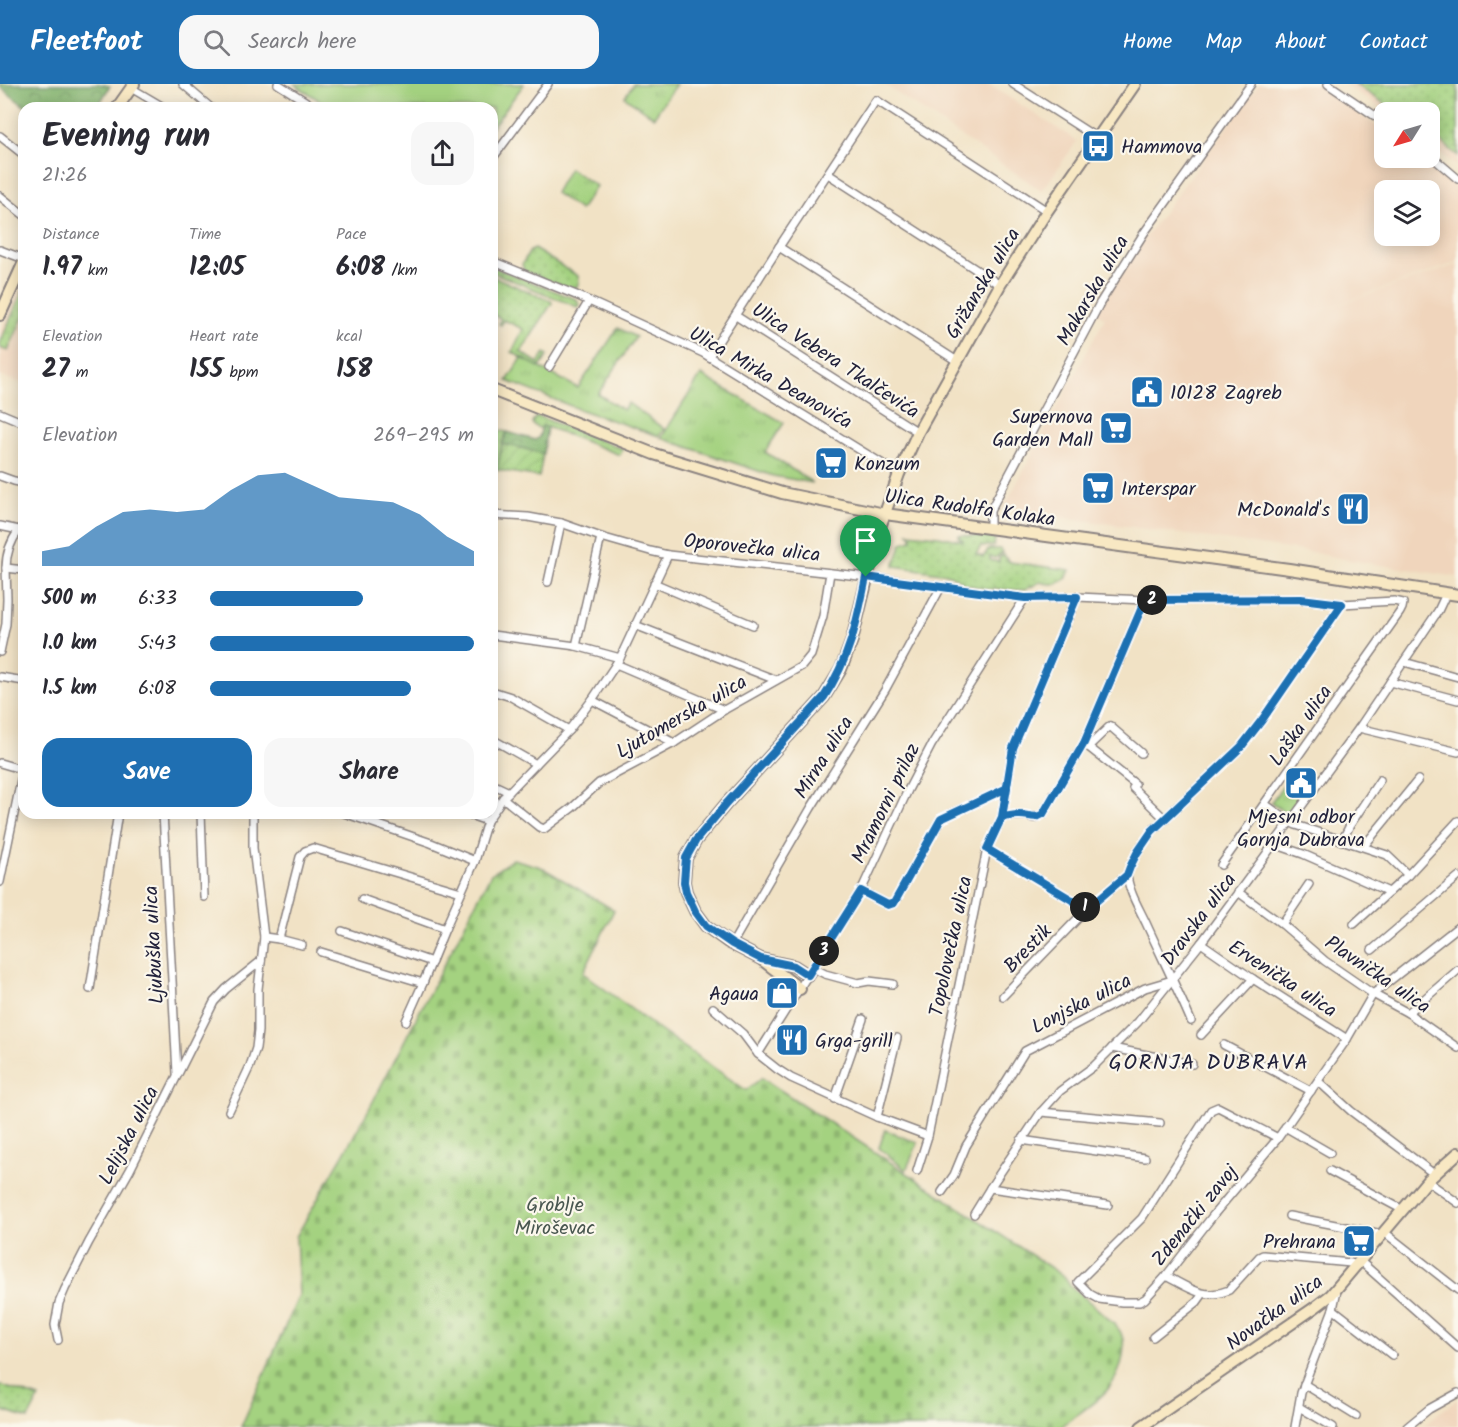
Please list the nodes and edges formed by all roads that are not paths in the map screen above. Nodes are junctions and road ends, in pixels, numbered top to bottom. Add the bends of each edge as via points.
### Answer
1 (183, 84) edge
2 (278, 84) edge
3 (548, 84) edge
4 (1013, 84) edge
5 (1136, 84) edge
6 (1251, 84) edge
7 (1328, 84) edge
8 (133, 86) edge
9 (121, 102) edge
10 (156, 102) edge
11 (204, 102) edge
12 (306, 102) edge
13 (1374, 116) edge
14 (0, 136) edge
15 (1097, 138) junction
16 (18, 150) edge
17 (498, 151) edge
18 (1440, 163) edge
19 (828, 174) junction
20 (1458, 178) edge
21 (0, 196) edge
22 (18, 210) edge
23 (1047, 211) junction
24 (779, 247) junction
25 (0, 250) edge
26 (18, 258) edge
27 (498, 263) edge
28 (18, 274) edge
29 (1000, 285) junction
30 (589, 301) junction
31 (0, 315) edge
32 (736, 316) junction
33 (709, 357) junction
34 (957, 361) junction
35 (549, 367) dead end
36 (498, 392) edge
37 (0, 413) edge
38 (18, 420) edge
39 (918, 432) junction
40 (899, 474) junction
41 (0, 476) edge
42 (18, 482) edge
43 (885, 514) junction
44 (498, 515) edge
45 (561, 523) junction
46 (0, 526) edge
47 (18, 528) edge
48 (990, 528) junction
49 (18, 532) edge
50 (601, 537) junction
51 (668, 555) junction
52 (6, 568) junction
53 (18, 569) edge
54 (830, 573) junction
55 (866, 577) junction
56 (548, 582) dead end
57 (654, 583) junction
58 (941, 588) junction
59 (1452, 595) edge
60 (1077, 597) junction
61 (1025, 598) junction
62 (1145, 600) junction
63 (1403, 603) joint
64 (1342, 604) junction
65 (635, 625) junction
66 (753, 625) dead end
67 (498, 636) edge
68 (576, 646) junction
69 (0, 652) edge
70 (618, 661) junction
71 (1404, 662) junction
72 (1458, 676) edge
73 (0, 677) edge
74 (18, 680) edge
75 (776, 680) junction
76 (1390, 682) junction
77 (498, 693) edge
78 (592, 700) junction
79 (1458, 700) edge
80 (724, 710) junction
81 (1359, 728) junction
82 (569, 730) junction
83 (498, 742) edge
84 (675, 743) junction
85 (1086, 745) junction
86 (1458, 752) edge
87 (1141, 753) dead end
88 (0, 763) edge
89 (536, 764) junction
90 (18, 768) edge
91 (1380, 780) dead end
92 (1418, 780) dead end
93 (498, 787) edge
94 (1007, 788) junction
95 (509, 792) junction
96 (18, 794) edge
97 (503, 798) junction
98 (1265, 804) junction
99 (498, 805) edge
100 (1002, 817) junction
101 (1164, 818) junction
102 (117, 819) edge
103 (163, 819) edge
104 (201, 819) edge
105 (253, 819) edge
106 (361, 819) edge
107 (481, 819) edge
108 (487, 821) joint
109 (1458, 821) edge
110 (1290, 822) junction
111 (1342, 841) junction
112 (1274, 844) junction
113 (1364, 846) junction
114 (987, 849) junction
115 (475, 861) junction
116 (1221, 865) dead end
117 (1127, 875) junction
118 (1408, 875) junction
119 (1458, 877) edge
120 (0, 882) edge
121 (1309, 884) dead end
122 (861, 891) junction
123 (461, 892) junction
124 (1238, 892) junction
125 (1389, 892) junction
126 (204, 897) dead end
127 (362, 899) dead end
128 (1087, 909) junction
129 (1282, 924) junction
130 (1354, 924) dead end
131 (1458, 927) edge
132 (445, 929) junction
133 (342, 932) dead end
134 (264, 937) junction
135 (279, 939) junction
136 (1202, 943) junction
137 (732, 944) junction
138 (302, 945) dead end
139 (1372, 950) dead end
140 (321, 952) dead end
141 (761, 959) junction
142 (261, 961) junction
143 (432, 962) junction
144 (1458, 970) edge
145 (811, 972) junction
146 (1253, 979) junction
147 (1173, 980) junction
148 (423, 983) junction
149 (892, 984) dead end
150 (90, 989) dead end
151 (800, 989) junction
152 (1373, 994) junction
153 (1003, 996) dead end
154 (713, 1008) dead end
155 (1408, 1013) junction
156 (863, 1019) dead end
157 (406, 1020) dead end
158 (1191, 1021) dead end
159 (1202, 1035) dead end
160 (897, 1038) dead end
161 (1347, 1039) junction
162 (1224, 1045) dead end
163 (1458, 1047) edge
164 (1112, 1048) junction
165 (758, 1054) junction
166 (1192, 1064) dead end
167 (177, 1075) junction
168 (1318, 1081) junction
169 (1311, 1091) junction
170 (835, 1099) junction
171 (229, 1111) dead end
172 (1041, 1112) junction
173 (877, 1117) junction
174 (1160, 1123) dead end
175 (1285, 1127) junction
176 (928, 1136) junction
177 (1278, 1137) junction
178 (1022, 1140) junction
179 (1330, 1153) dead end
180 (1458, 1153) edge
181 (1145, 1158) dead end
182 (917, 1171) dead end
183 (1330, 1171) dead end
184 (1430, 1178) junction
185 (990, 1188) junction
186 (942, 1192) dead end
187 (1458, 1203) edge
188 (1108, 1205) dead end
189 (1402, 1210) junction
190 (974, 1214) dead end
191 (1289, 1216) dead end
192 (1382, 1234) junction
193 (1358, 1264) junction
194 (1166, 1276) junction
195 (1338, 1288) junction
196 (1458, 1290) edge
197 (1202, 1294) junction
198 (1334, 1309) junction
199 (1153, 1336) dead end
200 (58, 1340) dead end
201 (1458, 1348) edge
202 (1392, 1355) dead end
203 (1304, 1384) junction
204 (1458, 1393) edge
205 (1299, 1407) junction
206 (1356, 1416) dead end
207 (1141, 1427) edge
208 (1295, 1427) edge
209 (1333, 1427) edge
210 (1407, 1427) edge

1 - 11 street
2 - 12 street
3 - 17 street
4 - 15 street
5 - 15 street, Grižanska ulica
6 - 48 street, Makarska ulica via 1144,233 1100,303 990,511
7 - 13 street
8 - 9 street
8 - 10 street
14 - 16 street
15 - 23 street, Grižanska ulica
18 - 20 street
19 - 23 street via 876,100
19 - 24 street
19 - 29 street
21 - 22 street
23 - 29 street, Grižanska ulica
24 - 32 street
24 - 34 street
25 - 26 street
27 - 30 street, Ulica Mirka Deanovića
28 - 31 street
29 - 34 street, Grižanska ulica
30 - 33 street, Ulica Mirka Deanovića
30 - 35 street
32 - 33 street
32 - 39 street, Ulica Vebera Tkalčevića
33 - 40 street, Ulica Mirka Deanovića
34 - 39 street, Grižanska ulica
36 - 43 street, Ulica Rudolfa Kolaka via 654,454 782,493
37 - 38 street
39 - 40 street, Grižanska ulica
40 - 43 street, Grižanska ulica
41 - 42 street
43 - 48 street, Ulica Rudolfa Kolaka
43 - 55 street, Grižanska ulica
44 - 45 street, Oporovečka ulica
45 - 50 street, Oporovečka ulica
45 - 56 street
46 - 47 street
48 - 59 street, Ulica Rudolfa Kolaka
49 - 52 street
50 - 51 street, Oporovečka ulica
50 - 68 street
51 - 54 street, Oporovečka ulica
51 - 57 street
52 - 53 street
52 - 69 street via 6,624
54 - 55 street, Oporovečka ulica
54 - 75 street, Ljutomerska ulica via 811,655 802,666
55 - 58 street, Oporovečka ulica
55 - 137 street, Grižanska ulica via 852,640 824,697 726,804 686,858 684,882 695,911 706,926
57 - 65 street
57 - 66 street
58 - 61 street, Oporovečka ulica
58 - 137 street, Mirna ulica via 885,690
59 - 71 street, Dravska ulica
60 - 61 street, Oporovečka ulica
60 - 62 street, Oporovečka ulica
60 - 94 street, Topolovečka ulica via 1013,748
61 - 122 street, Mramorni prilaz via 932,744
62 - 64 street, Oporovečka ulica via 1301,599
62 - 85 street
63 - 64 street, Oporovečka ulica
63 - 98 street, Laška ulica
64 - 101 street, Brestik via 1241,747
65 - 70 street
65 - 75 street
67 - 68 street
68 - 70 street
70 - 78 street
70 - 80 street
71 - 72 street
71 - 76 street, Dravska ulica
73 - 74 street
75 - 80 street, Ljutomerska ulica
76 - 79 street
76 - 81 street, Dravska ulica
77 - 82 street
78 - 82 street
78 - 84 street
80 - 84 street, Ljutomerska ulica
81 - 86 street
81 - 110 street, Dravska ulica
82 - 89 street
83 - 89 street
84 - 97 street, Ljutomerska ulica via 598,783 544,829
85 - 87 street via 1110,726
85 - 100 street via 1040,817
85 - 101 street
88 - 90 street
89 - 95 street
91 - 111 street
92 - 113 street
93 - 95 street
94 - 100 street, Topolovečka ulica
94 - 122 street via 941,819 894,903 888,905
95 - 97 street
96 - 120 street
97 - 99 street
98 - 110 street
98 - 116 street, Laška ulica
100 - 114 street, Topolovečka ulica
101 - 117 street, Brestik via 1137,853
102 - 150 street
103 - 167 street, Ljubuška ulica
104 - 126 street
105 - 134 street
106 - 115 street
107 - 108 street
108 - 115 street
109 - 118 street
110 - 111 street
110 - 112 street, Dravska ulica
111 - 113 street
112 - 124 street, Dravska ulica
112 - 125 street
113 - 118 street via 1387,855
114 - 128 street
114 - 176 street, Topolovečka ulica
115 - 123 street
117 - 128 street, Brestik
117 - 147 street
118 - 125 street
119 - 139 street
121 - 129 street
122 - 145 street, Mramorni prilaz
123 - 132 street
123 - 135 street via 313,848 300,858
124 - 129 street, Plavnička ulica
124 - 136 street, Dravska ulica
125 - 130 street
127 - 132 street
128 - 153 street, Brestik
129 - 152 street, Plavnička ulica via 1325,961
131 - 152 street, Zdenački zavoj
132 - 143 street
133 - 143 street
134 - 135 street
134 - 142 street
135 - 138 street
136 - 146 street, Ervenička ulica
136 - 147 street, Dravska ulica
137 - 141 street, Grižanska ulica
140 - 148 street
141 - 145 street
141 - 151 street
142 - 167 street, Lelijska ulica via 214,1002
142 - 171 street via 256,1048
143 - 148 street
144 - 155 street
145 - 149 street via 858,983
145 - 151 street, Mramorni prilaz
146 - 159 street
146 - 161 street, Ervenička ulica
147 - 158 street
147 - 164 street, Dravska ulica
147 - 186 street, Lonjska ulica via 1145,988 1025,1051
148 - 157 street
151 - 165 street, Mramorni prilaz
152 - 155 street, Plavnička ulica
152 - 161 street, Zdenački zavoj
154 - 165 street via 743,1034
155 - 163 street, Plavnička ulica
156 - 170 street
160 - 173 street
161 - 168 street, Zdenački zavoj
162 - 169 street
164 - 166 street
164 - 172 street, Dravska ulica
165 - 170 street via 791,1078
167 - 200 street, Lelijska ulica via 65,1289 55,1325
168 - 169 street, Zdenački zavoj
168 - 184 street
169 - 175 street, Zdenački zavoj
170 - 173 street
172 - 174 street
172 - 178 street, Dravska ulica
173 - 176 street
175 - 177 street, Zdenački zavoj
175 - 179 street
176 - 182 street, Topolovečka ulica
177 - 194 street, Zdenački zavoj
177 - 194 street, Zdenački zavoj via 1214,1107 1142,1218 1078,1282 1099,1299 1139,1302
178 - 181 street
178 - 185 street, Dravska ulica
180 - 184 street, Novačka ulica
183 - 189 street
184 - 187 street
184 - 189 street, Novačka ulica
185 - 188 street
185 - 190 street, Dravska ulica
189 - 192 street, Novačka ulica
191 - 192 street
192 - 193 street, Novačka ulica
192 - 196 street
193 - 195 street, Novačka ulica
193 - 197 street via 1263,1255 1229,1290
193 - 201 street
194 - 197 street
195 - 198 street
195 - 207 street, Novačka ulica
197 - 199 street
198 - 202 street
198 - 203 street
203 - 205 street
203 - 206 street
204 - 210 street
205 - 208 street
205 - 209 street

